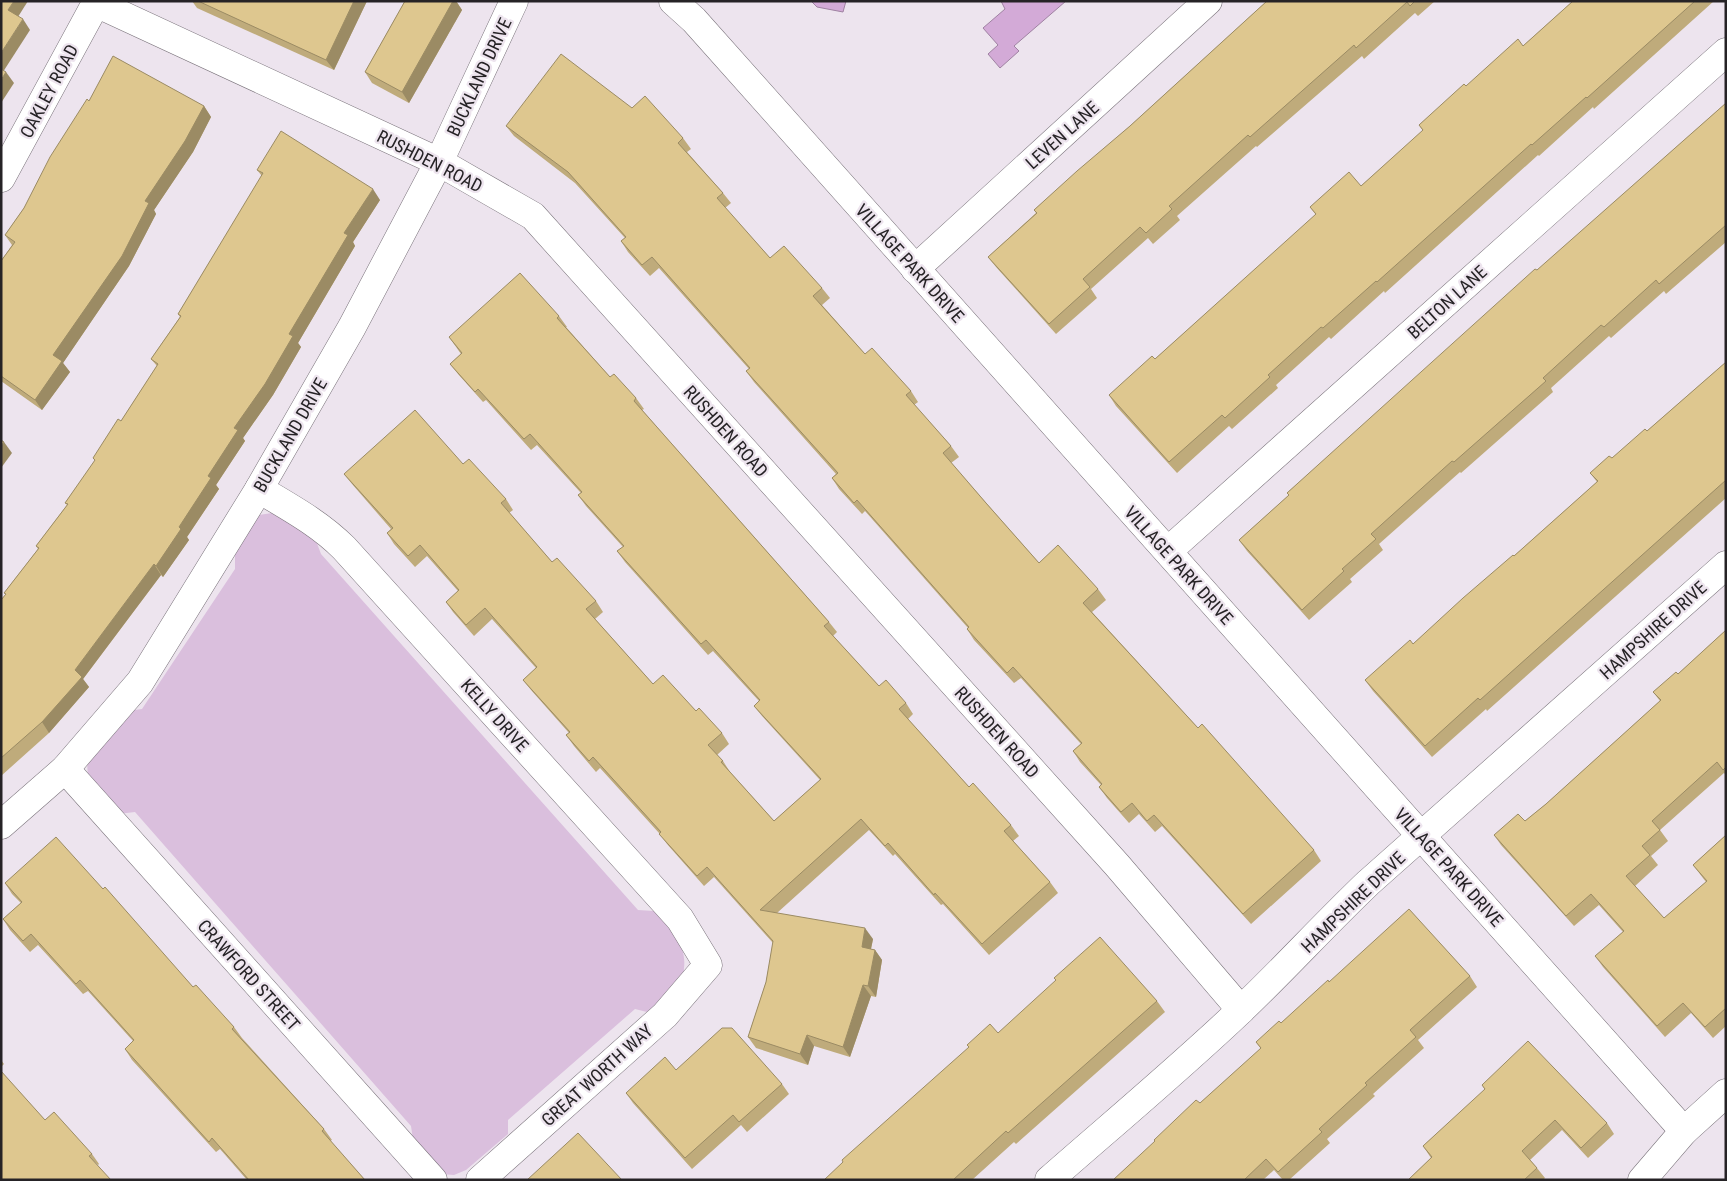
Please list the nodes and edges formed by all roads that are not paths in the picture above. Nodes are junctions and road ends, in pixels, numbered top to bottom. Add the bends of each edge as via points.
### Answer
1 (514, 1) edge
2 (673, 1) edge
3 (1208, 1) edge
4 (96, 3) joint
5 (1726, 52) edge
6 (440, 162) junction
7 (1, 178) edge
8 (915, 269) junction
9 (259, 489) junction
10 (1168, 551) junction
11 (1726, 565) edge
12 (65, 770) junction
13 (1, 825) edge
14 (1422, 837) junction
15 (708, 965) joint
16 (1240, 1010) junction
17 (1726, 1093) edge
18 (1684, 1131) junction
19 (433, 1180) edge
20 (480, 1180) edge
21 (1050, 1180) edge
22 (1642, 1180) edge

1 - 6 street, BUCKLAND DRIVE
2 - 8 street, VILLAGE PARK DRIVE via 694,20
3 - 8 street, LEVEN LANE
4 - 6 street, RUSHDEN ROAD
4 - 7 street, OAKLEY ROAD
5 - 10 street, BELTON LANE
6 - 9 street, BUCKLAND DRIVE via 352,327
6 - 16 street, RUSHDEN ROAD via 533,216 1117,865
8 - 10 street, VILLAGE PARK DRIVE
9 - 12 street, BUCKLAND DRIVE via 140,682
9 - 15 street, KELLY DRIVE via 314,522 344,548 680,919
10 - 14 street, VILLAGE PARK DRIVE
11 - 14 street, HAMPSHIRE DRIVE
12 - 13 street, BUCKLAND DRIVE
12 - 19 street, CRAWFORD STREET
14 - 16 street, HAMPSHIRE DRIVE via 1328,921 1297,956
14 - 18 street, VILLAGE PARK DRIVE
15 - 20 street, GREAT WORTH WAY via 665,1015
16 - 21 street, HAMPSHIRE DRIVE
17 - 18 street
18 - 22 street

